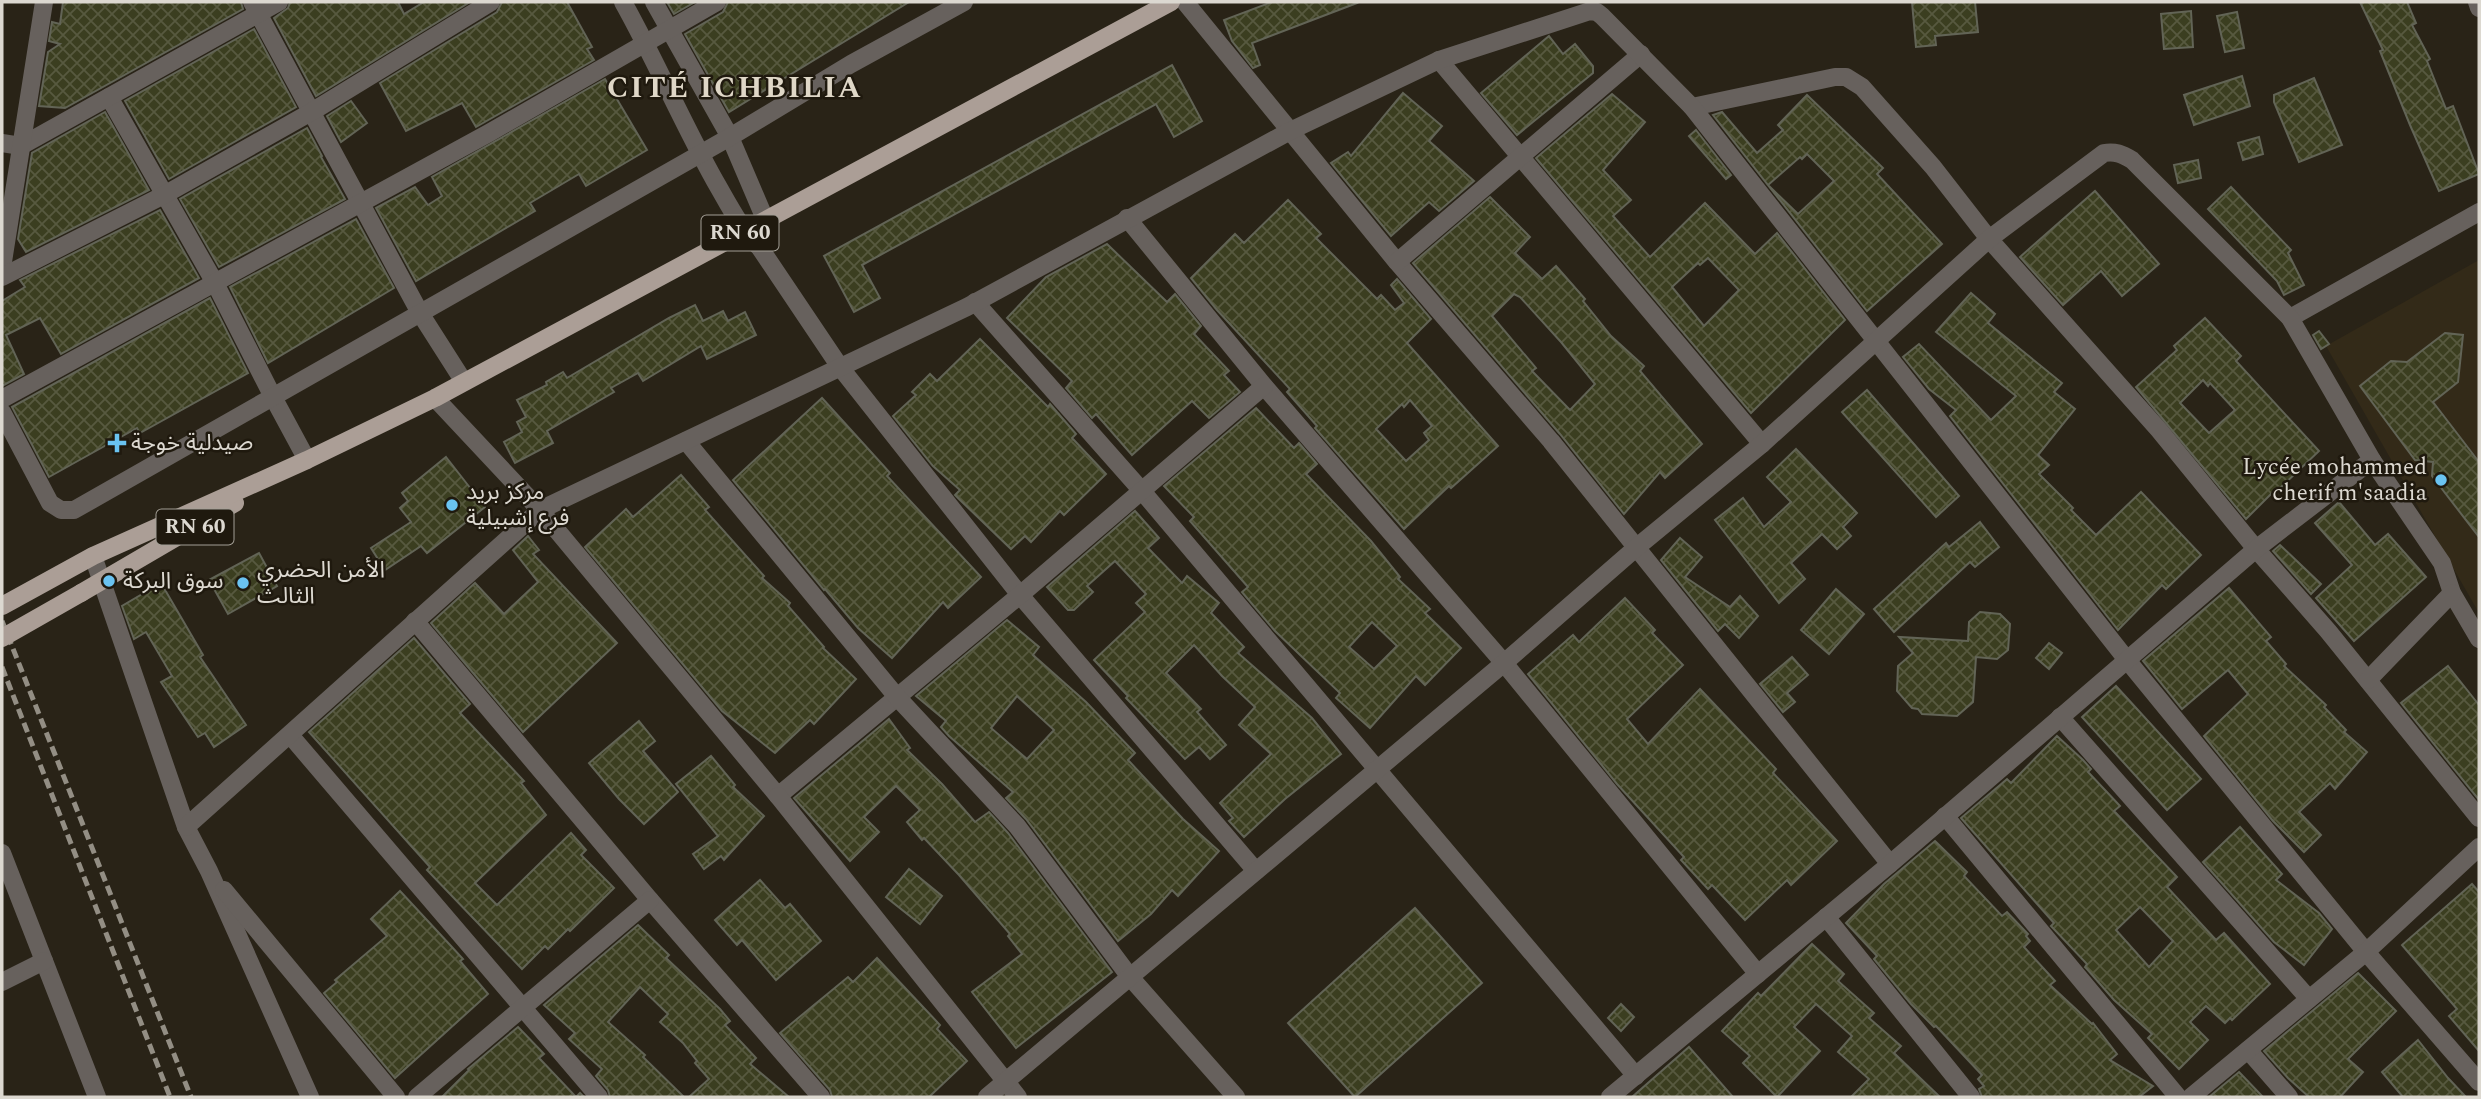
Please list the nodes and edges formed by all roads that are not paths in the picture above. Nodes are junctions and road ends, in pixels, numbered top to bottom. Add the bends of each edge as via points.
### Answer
1 (279, 2) edge
2 (491, 2) edge
3 (623, 2) edge
4 (654, 2) edge
5 (718, 2) edge
6 (964, 2) edge
7 (1171, 2) edge
8 (1185, 2) edge
9 (2477, 2) edge
10 (49, 4) edge
11 (255, 8) edge
12 (1143, 8) edge
13 (2479, 8) edge
14 (671, 30) junction
15 (647, 44) junction
16 (1641, 54) junction
17 (1439, 60) junction
18 (109, 96) junction
19 (1692, 107) junction
20 (313, 111) junction
21 (1290, 131) junction
22 (730, 136) junction
23 (2, 143) edge
24 (21, 146) junction
25 (699, 152) junction
26 (1521, 158) junction
27 (164, 195) junction
28 (362, 203) junction
29 (2479, 212) edge
30 (1127, 218) junction
31 (765, 219) junction
32 (744, 232) junction
33 (1989, 239) junction
34 (760, 248) junction
35 (1397, 262) junction
36 (2, 268) edge
37 (2, 277) edge
38 (215, 283) junction
39 (975, 302) junction
40 (420, 313) junction
41 (2290, 318) junction
42 (1877, 340) junction
43 (840, 367) junction
44 (464, 382) junction
45 (1264, 386) junction
46 (272, 397) junction
47 (435, 398) junction
48 (2, 399) edge
49 (2, 412) edge
50 (686, 441) junction
51 (1762, 444) junction
52 (307, 460) junction
53 (2372, 460) junction
54 (1142, 491) junction
55 (540, 510) junction
56 (1637, 547) junction
57 (2256, 549) junction
58 (93, 556) junction
59 (102, 582) junction
60 (2452, 593) junction
61 (1020, 595) junction
62 (2, 606) edge
63 (415, 621) junction
64 (2, 638) edge
65 (2479, 639) edge
66 (2127, 660) junction
67 (1504, 663) junction
68 (2368, 680) junction
69 (897, 697) junction
70 (2060, 717) junction
71 (290, 735) junction
72 (1378, 770) junction
73 (778, 796) junction
74 (1945, 816) junction
75 (2479, 818) edge
76 (186, 827) junction
77 (2479, 847) edge
78 (2, 853) edge
79 (1890, 864) junction
80 (1256, 871) junction
81 (209, 872) junction
82 (650, 900) junction
83 (1826, 917) junction
84 (2366, 952) junction
85 (44, 961) junction
86 (1758, 974) junction
87 (1130, 977) junction
88 (2, 982) edge
89 (2309, 999) junction
90 (523, 1007) junction
91 (2248, 1050) junction
92 (1636, 1076) junction
93 (1005, 1082) junction
94 (2479, 1082) edge
95 (97, 1097) edge
96 (310, 1097) edge
97 (396, 1097) edge
98 (418, 1097) edge
99 (599, 1097) edge
100 (821, 1097) edge
101 (987, 1097) edge
102 (1018, 1097) edge
103 (1236, 1097) edge
104 (1610, 1097) edge
105 (1972, 1097) edge
106 (2178, 1097) edge
107 (2191, 1097) edge
108 (2289, 1097) edge

1 - 11 street
2 - 20 street
3 - 15 street
4 - 14 street
5 - 14 street
6 - 22 street
7 - 12 main road, RN 60
8 - 21 street
9 - 13 street
10 - 24 street
11 - 18 street
11 - 20 street
12 - 31 main road, RN 60
14 - 15 street
14 - 22 street
15 - 25 street
15 - 28 street
16 - 17 street via 1597,12 1590,11
16 - 19 street
16 - 26 street
17 - 21 street
17 - 26 street
18 - 24 street
18 - 27 street
19 - 33 street via 1835,78 1854,80 1933,167
19 - 42 street
20 - 27 street
20 - 28 street
21 - 30 street
21 - 35 street
22 - 25 street
22 - 31 street
23 - 24 street
24 - 36 street
25 - 32 street
25 - 40 street
26 - 35 street
26 - 51 street
27 - 37 street
27 - 38 street
28 - 38 street
28 - 40 street
29 - 41 street
30 - 39 street
30 - 45 street
31 - 32 main road, RN 60
31 - 34 street
32 - 34 street
32 - 44 main road, RN 60
33 - 41 street via 2104,153 2113,152 2132,160
33 - 42 street
33 - 57 street via 2159,429
34 - 43 street
35 - 56 street
38 - 46 street
38 - 48 street
39 - 43 street
39 - 54 street
40 - 44 street
40 - 46 street
41 - 53 street
42 - 51 street
42 - 66 street
43 - 50 street
43 - 61 street
44 - 47 main road, RN 60
45 - 54 street
45 - 67 street
46 - 49 street via 74,510 61,510 50,503
46 - 52 street
47 - 52 main road, RN 60
47 - 55 street
50 - 55 street
50 - 69 street
51 - 56 street
52 - 58 main road, RN 60
52 - 59 main road, RN 60
53 - 57 street
53 - 60 street via 2442,563
54 - 61 street
54 - 72 street
55 - 63 street
55 - 73 street
56 - 67 street
56 - 79 street
57 - 66 street
57 - 68 street
58 - 59 street
58 - 62 main road, RN 60
59 - 64 main road, RN 60, bridge
59 - 76 street
60 - 65 street
60 - 68 street
61 - 69 street
61 - 80 street
63 - 71 street
63 - 82 street
66 - 70 street
66 - 84 street
67 - 72 street
67 - 86 street
68 - 75 street
69 - 73 street
69 - 87 street via 1017,826
70 - 74 street
70 - 89 street
71 - 76 street
71 - 90 street
72 - 80 street
72 - 92 street
73 - 93 street
74 - 79 street
74 - 106 street
76 - 81 street
77 - 84 street
78 - 85 street
79 - 83 street
80 - 87 street
81 - 96 street
81 - 97 street
82 - 90 street
82 - 100 street
83 - 86 street
83 - 105 street
84 - 89 street
84 - 94 street
85 - 88 street
85 - 95 street
86 - 92 street
87 - 93 street
87 - 103 street
89 - 91 street
90 - 98 street
90 - 99 street
91 - 107 street
91 - 108 street
92 - 104 street
93 - 101 street
93 - 102 street

